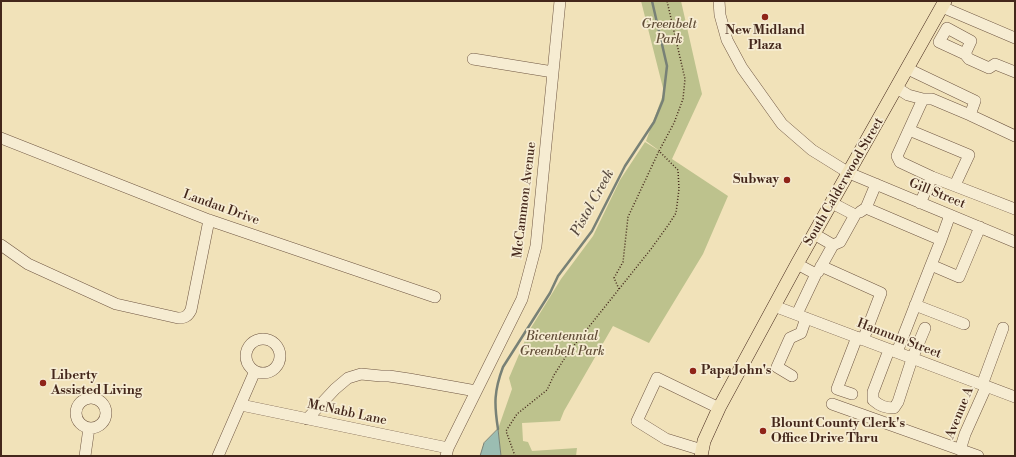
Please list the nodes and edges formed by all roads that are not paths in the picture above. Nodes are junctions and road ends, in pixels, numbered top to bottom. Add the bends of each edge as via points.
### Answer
1 (560, 1) edge
2 (718, 1) edge
3 (944, 4) edge
4 (926, 35) junction
5 (1015, 38) edge
6 (939, 42) junction
7 (965, 54) junction
8 (473, 59) dead end
9 (908, 69) junction
10 (553, 72) junction
11 (1015, 72) edge
12 (897, 88) junction
13 (923, 99) junction
14 (970, 116) junction
15 (909, 130) junction
16 (1015, 136) edge
17 (1, 138) edge
18 (849, 173) junction
19 (932, 176) junction
20 (876, 184) junction
21 (954, 185) junction
22 (920, 202) junction
23 (832, 203) junction
24 (866, 208) junction
25 (1015, 208) edge
26 (855, 215) junction
27 (950, 215) junction
28 (209, 220) junction
29 (980, 227) junction
30 (814, 234) junction
31 (941, 240) junction
32 (1015, 241) edge
33 (833, 244) junction
34 (1, 246) edge
35 (797, 264) junction
36 (930, 265) junction
37 (819, 270) junction
38 (435, 297) dead end
39 (915, 305) junction
40 (774, 306) junction
41 (802, 316) junction
42 (964, 324) dead end
43 (925, 328) dead end
44 (1003, 328) dead end
45 (860, 339) junction
46 (893, 351) junction
47 (912, 358) junction
48 (255, 371) dead end
49 (792, 376) dead end
50 (984, 386) junction
51 (476, 391) junction
52 (852, 394) dead end
53 (1015, 397) edge
54 (832, 404) dead end
55 (240, 405) junction
56 (719, 408) junction
57 (307, 419) junction
58 (89, 428) dead end
59 (960, 450) junction
60 (447, 452) edge
61 (701, 453) edge
62 (84, 456) edge
63 (218, 456) edge
64 (978, 456) edge

1 - 10 street, McCammon Avenue
2 - 18 street, Gill Street via 727,40 742,68 782,124 812,150
3 - 4 main road, South Calderwood Street
3 - 5 street
4 - 6 street
4 - 9 main road, South Calderwood Street
6 - 7 street
6 - 7 street via 947,28 972,42
7 - 11 street via 969,59 989,68 995,64
8 - 10 street
9 - 12 main road, South Calderwood Street
9 - 14 street via 975,101
10 - 51 street, McCammon Avenue via 536,246 522,299
12 - 13 street via 908,95
12 - 18 main road, South Calderwood Street
13 - 14 street via 932,99
13 - 15 street
14 - 16 street
15 - 19 street via 897,156 900,162
15 - 21 street via 969,155
17 - 28 street, Landau Drive
18 - 20 street, Gill Street
18 - 23 main road, South Calderwood Street
19 - 21 street
19 - 22 street
20 - 22 street, Gill Street
20 - 24 street
21 - 25 street
22 - 27 street, Gill Street
23 - 26 street
23 - 30 main road, South Calderwood Street
24 - 26 street
24 - 31 street
26 - 33 street via 840,242
27 - 29 street, Gill Street
27 - 31 street
28 - 34 street via 191,310 184,318 116,304 28,264
28 - 38 street, Landau Drive
29 - 32 street, Gill Street
29 - 36 street via 959,277
30 - 33 street
30 - 35 main road, South Calderwood Street
31 - 36 street
33 - 37 street
35 - 37 street
35 - 40 main road, South Calderwood Street
36 - 39 street
37 - 41 street
37 - 45 street via 881,293
39 - 42 street
39 - 46 street
40 - 41 street, Hannum Street
40 - 56 main road, South Calderwood Street
41 - 45 street, Hannum Street
41 - 49 street via 801,333 790,338 776,367
43 - 47 street
44 - 50 street, Avenue A
45 - 46 street, Hannum Street
45 - 52 street via 837,389
46 - 47 street, Hannum Street
46 - 47 street via 873,392 873,400 879,406 894,408
47 - 50 street, Hannum Street
48 - 55 street
50 - 53 street, Hannum Street
50 - 59 street, Avenue A
51 - 57 street via 395,377 361,374 348,378
51 - 60 street, McCammon Avenue
54 - 59 street
55 - 57 street, McNabb Lane
55 - 63 street
56 - 61 main road, South Calderwood Street
56 - 61 street via 657,378 637,421 666,440
57 - 60 street, McNabb Lane
58 - 62 street
59 - 64 street

